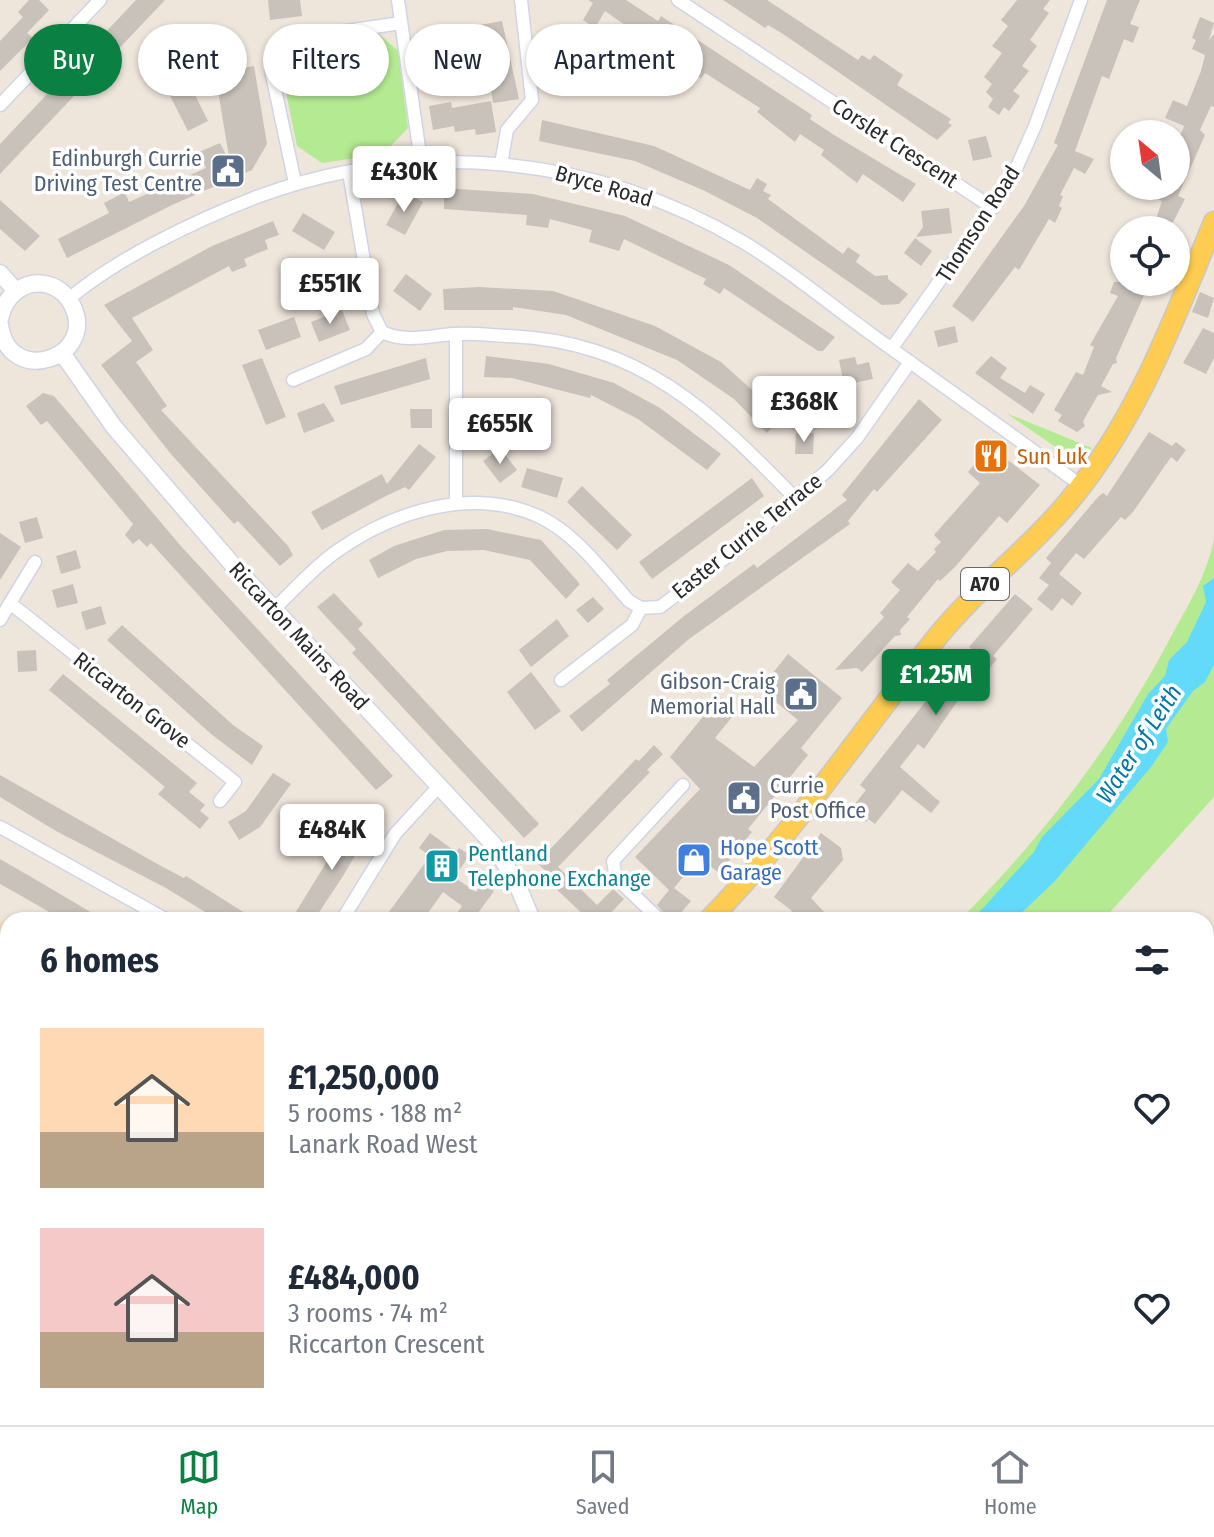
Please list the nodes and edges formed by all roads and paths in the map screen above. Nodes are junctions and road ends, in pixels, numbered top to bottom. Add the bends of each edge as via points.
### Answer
1 (100, 0) edge
2 (398, 0) edge
3 (521, 0) edge
4 (678, 0) edge
5 (1081, 0) edge
6 (401, 23) junction
7 (0, 105) edge
8 (421, 162) junction
9 (501, 164) junction
10 (349, 172) junction
11 (295, 183) junction
12 (993, 208) junction
13 (1214, 222) edge
14 (0, 273) edge
15 (16, 291) junction
16 (69, 299) junction
17 (0, 322) edge
18 (382, 332) junction
19 (456, 334) junction
20 (892, 348) junction
21 (3, 350) edge
22 (62, 353) junction
23 (910, 362) junction
24 (293, 380) dead end
25 (1082, 486) junction
26 (797, 500) junction
27 (456, 502) junction
28 (35, 562) dead end
29 (10, 603) junction
30 (641, 608) junction
31 (274, 609) junction
32 (0, 620) edge
33 (561, 680) dead end
34 (683, 785) dead end
35 (439, 786) junction
36 (220, 801) dead end
37 (0, 827) edge
38 (153, 912) edge
39 (347, 912) edge
40 (529, 912) edge
41 (652, 912) edge
42 (719, 912) edge

1 - 7 street
2 - 6 street
3 - 9 street via 532,100 507,130
4 - 12 street, Corslet Crescent
5 - 12 street, Thomson Road via 1024,154
6 - 8 street
6 - 11 street via 292,39 278,47 271,58 272,75
8 - 9 street, Bryce Road
8 - 10 street, Bryce Road
9 - 20 street, Bryce Road via 609,184 706,223 776,263
10 - 11 street, Bryce Road
10 - 18 street via 373,314
11 - 16 street, Bryce Road via 217,213 108,271
12 - 20 street, Thomson Road
13 - 25 main road, A70 via 1147,381
14 - 15 street
15 - 16 street via 50,285
15 - 17 street via 7,299
16 - 22 street via 76,334
17 - 21 street
18 - 19 street via 397,339
18 - 24 street via 366,349
19 - 26 street via 584,347 642,368 723,424
19 - 27 street
20 - 23 street, Bryce Road
21 - 22 street via 39,361
22 - 31 street, Riccarton Mains Road via 114,427
23 - 25 street, Bryce Road
23 - 26 street, Easter Currie Terrace via 857,438
25 - 42 main road, A70 via 939,634
26 - 30 street, Easter Currie Terrace via 660,607
27 - 30 street via 540,517
27 - 31 street via 413,512 369,531 335,552
28 - 29 street
29 - 32 street
29 - 36 street, Riccarton Grove via 235,782
30 - 33 street, Easter Currie Terrace via 632,625
31 - 35 street, Riccarton Mains Road
34 - 41 street via 613,861 616,878
35 - 39 street via 395,834
35 - 40 street, Riccarton Mains Road via 494,845
37 - 38 street

